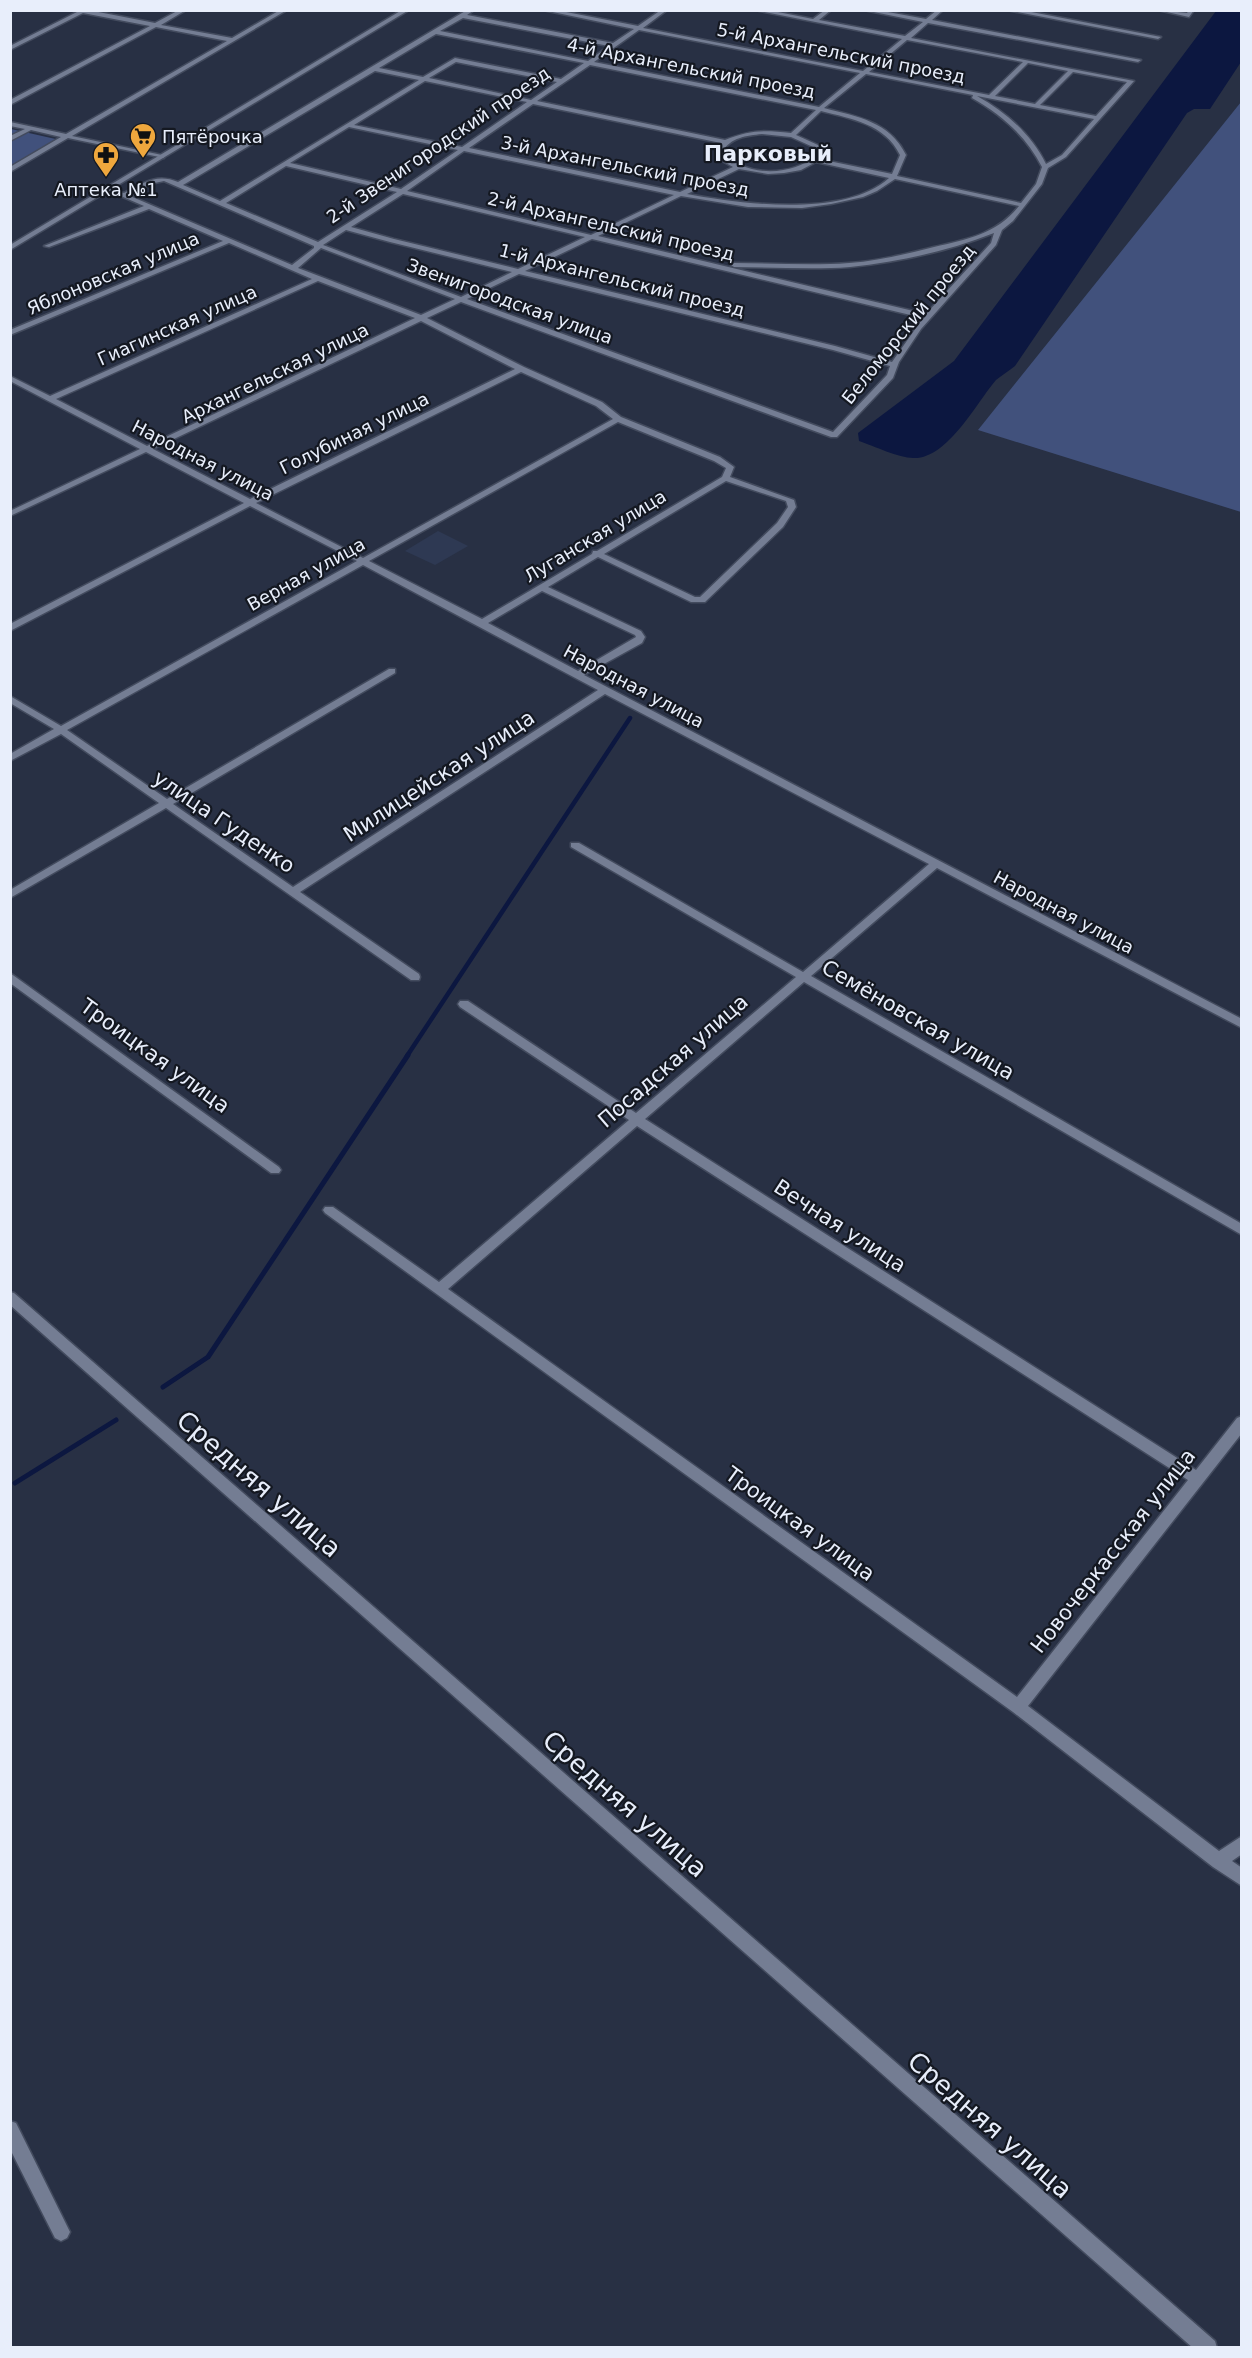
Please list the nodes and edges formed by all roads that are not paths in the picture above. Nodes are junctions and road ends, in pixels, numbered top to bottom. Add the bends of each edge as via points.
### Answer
1 (184, 10) edge
2 (285, 10) edge
3 (407, 10) edge
4 (472, 10) edge
5 (545, 10) edge
6 (665, 10) edge
7 (829, 10) edge
8 (866, 10) edge
9 (941, 10) edge
10 (1009, 10) edge
11 (1160, 10) edge
12 (82, 11) edge
13 (762, 11) edge
14 (1191, 13) edge
15 (883, 14) junction
16 (463, 16) junction
17 (876, 19) dead end
18 (814, 21) junction
19 (928, 23) junction
20 (868, 24) dead end
21 (156, 25) junction
22 (638, 29) junction
23 (861, 30) junction
24 (436, 32) junction
25 (1158, 37) dead end
26 (906, 38) junction
27 (232, 40) junction
28 (613, 45) junction
29 (10, 48) edge
30 (1138, 60) dead end
31 (587, 62) junction
32 (1028, 62) junction
33 (375, 69) junction
34 (1072, 69) junction
35 (864, 72) junction
36 (424, 79) junction
37 (560, 81) junction
38 (948, 88) junction
39 (991, 98) junction
40 (533, 101) junction
41 (10, 103) edge
42 (1036, 105) junction
43 (820, 109) junction
44 (1097, 118) junction
45 (10, 124) edge
46 (347, 125) junction
47 (29, 129) junction
48 (792, 135) junction
49 (65, 136) junction
50 (10, 139) edge
51 (725, 142) junction
52 (462, 150) junction
53 (162, 157) junction
54 (816, 160) junction
55 (286, 164) junction
56 (1044, 167) junction
57 (736, 168) junction
58 (10, 170) edge
59 (894, 177) junction
60 (180, 184) junction
61 (109, 189) junction
62 (400, 193) junction
63 (681, 194) junction
64 (126, 195) junction
65 (222, 203) junction
66 (1023, 205) junction
67 (150, 206) junction
68 (344, 227) junction
69 (999, 229) junction
70 (591, 236) junction
71 (228, 241) junction
72 (318, 245) junction
73 (47, 246) dead end
74 (10, 248) edge
75 (708, 264) junction
76 (293, 268) junction
77 (521, 270) junction
78 (318, 279) junction
79 (463, 298) junction
80 (929, 317) junction
81 (421, 318) junction
82 (10, 333) edge
83 (892, 364) junction
84 (521, 369) junction
85 (10, 378) edge
86 (49, 399) junction
87 (618, 418) junction
88 (834, 435) joint
89 (147, 451) junction
90 (724, 477) junction
91 (251, 502) junction
92 (11, 514) edge
93 (597, 553) junction
94 (363, 562) junction
95 (540, 587) junction
96 (482, 623) junction
97 (10, 628) edge
98 (392, 671) dead end
99 (578, 675) junction
100 (604, 690) junction
101 (10, 699) edge
102 (60, 729) junction
103 (10, 758) edge
104 (165, 805) junction
105 (575, 845) dead end
106 (935, 864) junction
107 (293, 892) junction
108 (10, 895) edge
109 (803, 975) junction
110 (10, 977) edge
111 (416, 977) dead end
112 (464, 1004) dead end
113 (1242, 1024) edge
114 (636, 1119) junction
115 (275, 1170) dead end
116 (329, 1210) dead end
117 (1242, 1230) edge
118 (438, 1290) junction
119 (10, 1297) edge
120 (1242, 1422) edge
121 (1197, 1478) junction
122 (1018, 1707) junction
123 (1242, 1845) edge
124 (1220, 1861) junction
125 (1242, 1878) edge
126 (10, 2129) edge
127 (62, 2232) dead end
128 (1208, 2348) edge

1 - 21 street
2 - 27 street
3 - 53 street
4 - 16 street
5 - 22 street, 5-й Архангельский проезд
6 - 22 street, 2-й Звенигородский проезд
7 - 18 street
8 - 15 street
9 - 19 street
10 - 25 street
11 - 14 street
12 - 21 street
12 - 29 street
13 - 18 street
15 - 17 street
15 - 19 street
16 - 24 street
16 - 28 street
18 - 23 street
19 - 26 street
19 - 30 street
20 - 23 street
21 - 27 street
21 - 41 street
22 - 28 street, 2-й Звенигородский проезд
22 - 35 street, 5-й Архангельский проезд
23 - 26 street
24 - 31 street, 4-й Архангельский проезд
24 - 33 street
26 - 32 street
26 - 35 street
27 - 49 street
28 - 31 street, 2-й Звенигородский проезд
31 - 37 street, 2-й Звенигородский проезд
31 - 43 street, 4-й Архангельский проезд
32 - 34 street
32 - 39 street
33 - 36 street
33 - 60 street
34 - 42 street
34 - 44 street via 1131,81
35 - 38 street, 5-й Архангельский проезд
35 - 43 street
36 - 37 street via 455,60
36 - 40 street
36 - 46 street
37 - 40 street, 2-й Звенигородский проезд
38 - 39 street, 5-й Архангельский проезд
38 - 56 street via 976,98 1015,125
39 - 42 street, 5-й Архангельский проезд
40 - 51 street
40 - 52 street, 2-й Звенигородский проезд
42 - 44 street, 5-й Архангельский проезд
43 - 48 street
43 - 59 street, 4-й Архангельский проезд via 862,120 891,135 900,144 903,155
44 - 56 street via 1064,156
45 - 47 street
46 - 52 street, 3-й Архангельский проезд
46 - 55 street
47 - 49 street
47 - 50 street
48 - 51 street via 747,134
48 - 54 street via 816,146
49 - 53 street
49 - 58 street
51 - 57 street via 719,152
52 - 62 street, 2-й Звенигородский проезд
52 - 63 street, 3-й Архангельский проезд
53 - 61 street
54 - 57 street via 789,171
54 - 59 street
55 - 62 street, 2-й Архангельский проезд
55 - 65 street
56 - 66 street, Беломорский проезд via 1039,184
57 - 63 street
59 - 63 street, 3-й Архангельский проезд via 860,195 791,207 754,206
59 - 66 street
60 - 64 street via 165,179
60 - 65 street, Звенигородская улица
61 - 64 street
61 - 74 street
62 - 68 street, 2-й Звенигородский проезд
62 - 70 street, 2-й Архангельский проезд
63 - 70 street
64 - 67 street
65 - 72 street, Звенигородская улица
66 - 69 street, Беломорский проезд
67 - 71 street
67 - 73 street
68 - 72 street, 2-й Звенигородский проезд
68 - 77 street, 1-й Архангельский проезд
69 - 75 street, Беломорский проезд via 969,241 848,265
69 - 80 street, Беломорский проезд via 994,244
70 - 75 street, 2-й Архангельский проезд
70 - 77 street
71 - 76 street
71 - 82 street, Яблоновская улица
72 - 76 street, 2-й Звенигородский проезд
72 - 79 street, Звенигородская улица
75 - 80 street, 2-й Архангельский проезд
76 - 78 street
77 - 79 street
77 - 83 street, 1-й Архангельский проезд
78 - 81 street
78 - 86 street, Гиагинская улица
79 - 81 street, Архангельская улица
79 - 88 street, Звенигородская улица
80 - 83 street, Беломорский проезд
81 - 84 street
81 - 89 street, Архангельская улица
83 - 88 street, Беломорский проезд via 890,376
84 - 87 street via 599,404
84 - 91 street, Голубиная улица
85 - 86 street, Народная улица
86 - 89 street, Народная улица
87 - 90 street via 717,459 730,467
87 - 94 street, Верная улица
89 - 91 street, Народная улица
89 - 92 street, Архангельская улица
90 - 93 street, Луганская улица
90 - 93 street via 790,500 792,507 780,525 702,600 694,600
91 - 94 street, Народная улица
91 - 97 street, Голубиная улица
93 - 95 street, Луганская улица
94 - 96 street, Народная улица
94 - 102 street, Верная улица
95 - 96 street, Луганская улица
95 - 99 street via 641,637
96 - 99 street, Народная улица
98 - 104 street
99 - 100 street, Народная улица
100 - 106 street, Народная улица
100 - 107 street, Милицейская улица
101 - 102 street, улица Гуденко
102 - 103 street, Верная улица
102 - 104 street, улица Гуденко
104 - 107 street, улица Гуденко
104 - 108 street
105 - 109 street, Семёновская улица
106 - 109 street, Посадская улица
106 - 113 street, Народная улица
107 - 111 street, улица Гуденко
109 - 114 street, Посадская улица
109 - 117 street, Семёновская улица
110 - 115 street, Троицкая улица
112 - 114 street, Вечная улица
114 - 118 street, Посадская улица
114 - 121 street, Вечная улица
116 - 118 street, Троицкая улица
118 - 122 street, Троицкая улица
119 - 128 street, Средняя улица
120 - 121 street, Новочеркасская улица
121 - 122 street, Новочеркасская улица
122 - 124 street, Троицкая улица
123 - 124 street
124 - 125 street, Троицкая улица
126 - 127 street

